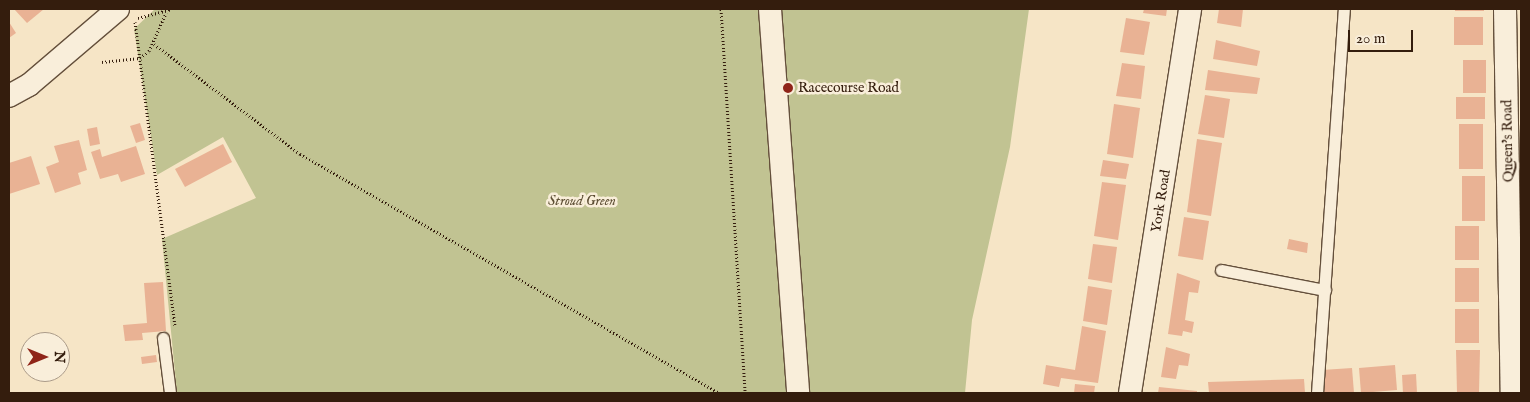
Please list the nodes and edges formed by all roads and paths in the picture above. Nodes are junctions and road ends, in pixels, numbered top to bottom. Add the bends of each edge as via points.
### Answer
1 (118, 9) edge
2 (171, 9) edge
3 (721, 9) edge
4 (770, 9) edge
5 (1190, 9) edge
6 (1344, 9) edge
7 (1506, 9) edge
8 (166, 13) junction
9 (154, 44) junction
10 (140, 58) junction
11 (102, 62) dead end
12 (9, 96) edge
13 (1221, 270) dead end
14 (1325, 290) junction
15 (176, 330) dead end
16 (163, 338) dead end
17 (170, 393) edge
18 (719, 393) edge
19 (744, 393) edge
20 (798, 393) edge
21 (1130, 393) edge
22 (1317, 393) edge
23 (1512, 393) edge

1 - 12 street via 29,85
2 - 8 path
3 - 19 path
4 - 20 street
5 - 21 street, York Road
6 - 14 lane
7 - 23 street, Queen's Road
8 - 9 path
8 - 10 path via 135,19
9 - 10 path
9 - 18 path via 300,154
10 - 11 path
10 - 15 path
13 - 14 lane
14 - 22 lane
16 - 17 lane

